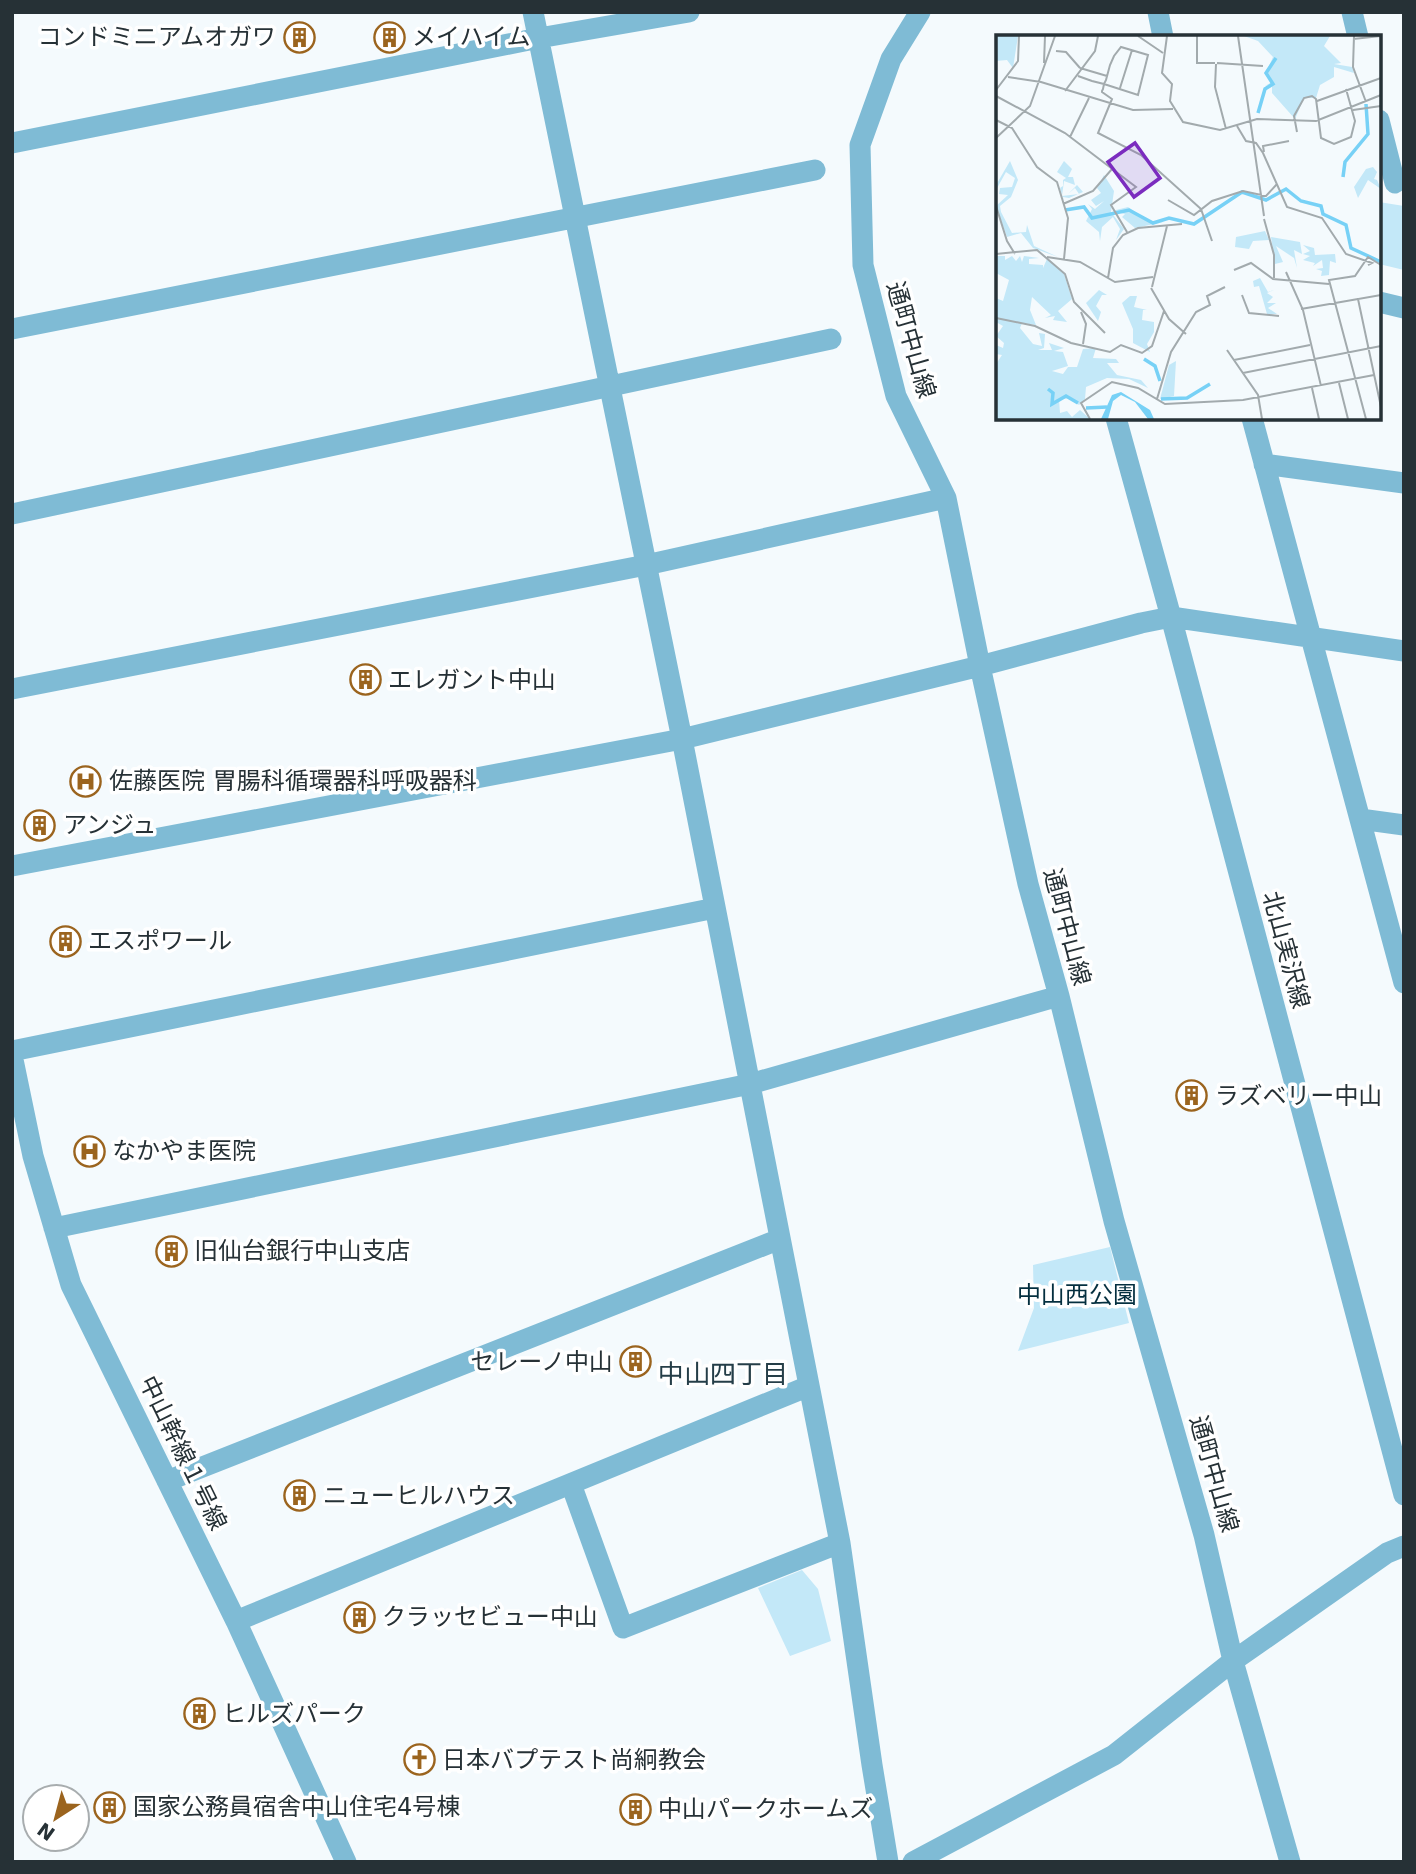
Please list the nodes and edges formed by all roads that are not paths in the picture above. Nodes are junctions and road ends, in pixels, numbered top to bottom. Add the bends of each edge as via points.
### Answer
1 (533, 12) edge
2 (689, 12) edge
3 (920, 12) edge
4 (1158, 12) edge
5 (1352, 12) edge
6 (1163, 35) edge
7 (1358, 35) edge
8 (539, 38) junction
9 (1381, 129) edge
10 (12, 144) edge
11 (815, 170) dead end
12 (1393, 182) edge
13 (575, 216) junction
14 (1381, 302) edge
15 (1404, 308) edge
16 (12, 329) edge
17 (831, 339) dead end
18 (610, 388) junction
19 (1117, 420) edge
20 (1253, 420) edge
21 (1264, 464) junction
22 (1404, 483) edge
23 (946, 498) junction
24 (12, 514) edge
25 (646, 565) junction
26 (1171, 618) junction
27 (1312, 639) junction
28 (1404, 651) edge
29 (979, 666) junction
30 (12, 689) edge
31 (682, 739) junction
32 (1360, 819) junction
33 (1404, 825) edge
34 (12, 866) edge
35 (715, 908) junction
36 (1404, 983) edge
37 (1059, 996) junction
38 (12, 1053) edge
39 (750, 1084) junction
40 (54, 1227) junction
41 (780, 1238) junction
42 (810, 1386) junction
43 (167, 1481) junction
44 (571, 1484) junction
45 (1404, 1495) edge
46 (840, 1543) junction
47 (1404, 1546) edge
48 (236, 1621) junction
49 (1233, 1661) junction
50 (346, 1862) edge
51 (888, 1862) edge
52 (913, 1862) edge
53 (1290, 1862) edge

1 - 8 street
2 - 8 street
3 - 23 street, 通町中山線 via 891,59 860,145 863,265 896,397
4 - 6 street
5 - 7 street
8 - 10 street
8 - 13 street
9 - 12 street
11 - 13 street
13 - 16 street
13 - 18 street
14 - 15 street
17 - 18 street
18 - 24 street
18 - 25 street
19 - 26 street, 北山実沢線
20 - 21 street
21 - 22 street
21 - 27 street
23 - 25 street
23 - 29 street, 通町中山線
25 - 30 street
25 - 31 street
26 - 27 street
26 - 29 street
26 - 45 street, 北山実沢線
27 - 28 street
27 - 32 street
29 - 31 street
29 - 37 street, 通町中山線 via 1028,884
31 - 34 street
31 - 35 street
32 - 33 street
32 - 36 street
35 - 38 street
35 - 39 street
37 - 39 street
37 - 49 street, 通町中山線 via 1114,1221 1204,1535
38 - 40 street, 中山幹線１号線 via 33,1156
39 - 40 street
39 - 41 street
40 - 43 street, 中山幹線１号線 via 71,1285
41 - 42 street
41 - 43 street
42 - 44 street
42 - 46 street
43 - 48 street, 中山幹線１号線
44 - 46 street via 623,1628
44 - 48 street
46 - 51 street
47 - 49 street via 1387,1553
48 - 50 street, 中山幹線１号線
49 - 52 street via 1114,1755
49 - 53 street, 通町中山線

